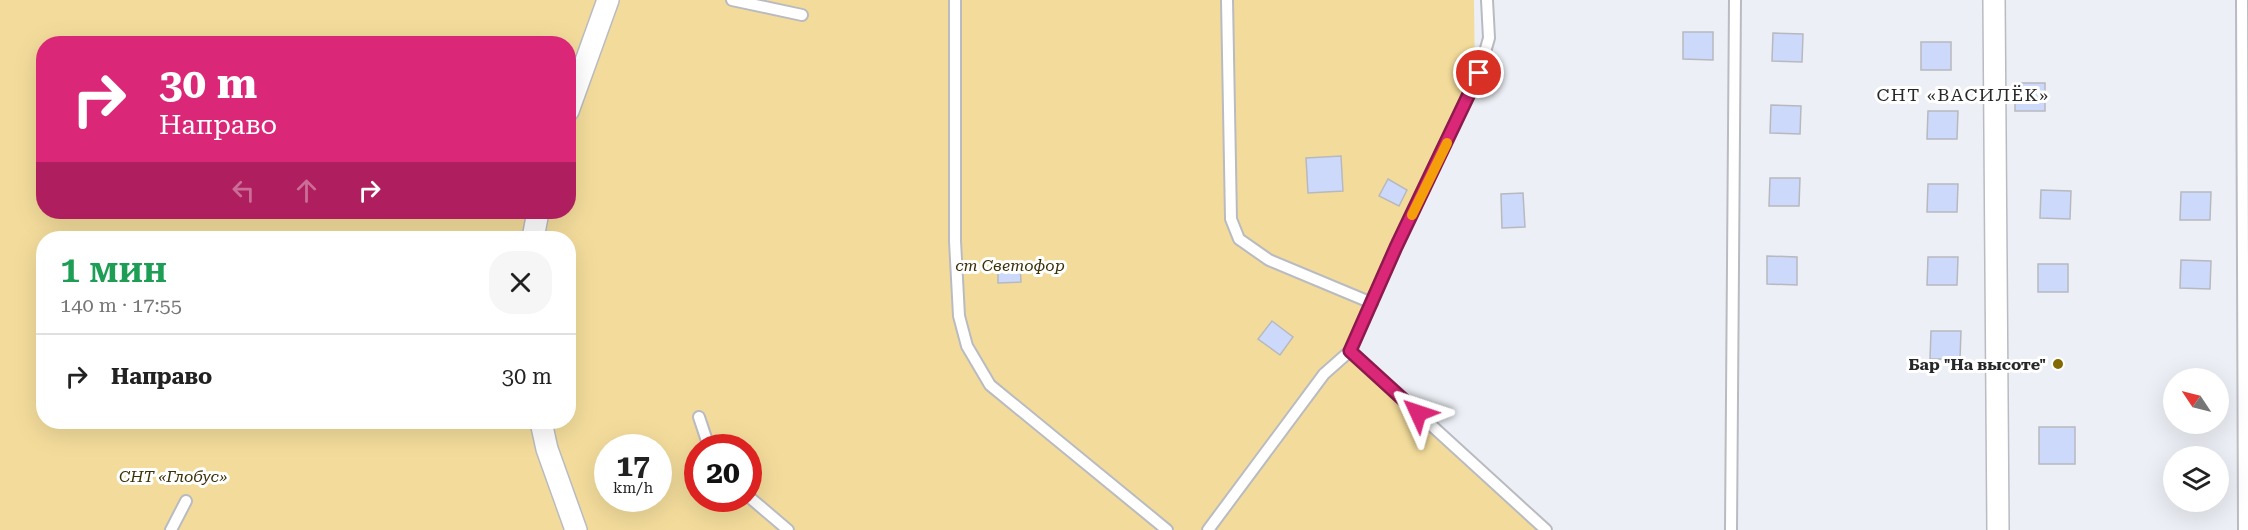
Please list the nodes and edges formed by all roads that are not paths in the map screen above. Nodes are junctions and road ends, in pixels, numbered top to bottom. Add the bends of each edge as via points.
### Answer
1 (608, 0) edge
2 (732, 0) edge
3 (955, 0) edge
4 (1227, 0) edge
5 (1487, 0) edge
6 (1735, 0) edge
7 (1994, 0) edge
8 (2242, 0) edge
9 (802, 15) dead end
10 (576, 89) edge
11 (1372, 303) junction
12 (1350, 351) junction
13 (699, 417) dead end
14 (543, 429) edge
15 (705, 434) edge
16 (186, 501) dead end
17 (762, 508) edge
18 (171, 530) edge
19 (576, 530) edge
20 (788, 530) edge
21 (1167, 530) edge
22 (1208, 530) edge
23 (1546, 530) edge
24 (1731, 530) edge
25 (1998, 530) edge
26 (2244, 530) edge

1 - 10 street
2 - 9 lane
3 - 21 lane via 955,241 959,316 967,346 990,385
4 - 11 lane via 1231,219 1239,239 1269,260
5 - 11 lane via 1489,38 1479,73
6 - 24 lane
7 - 25 street
8 - 26 lane
11 - 12 lane
12 - 22 lane via 1324,374
12 - 23 lane
13 - 15 lane
14 - 19 street
16 - 18 lane
17 - 20 lane

